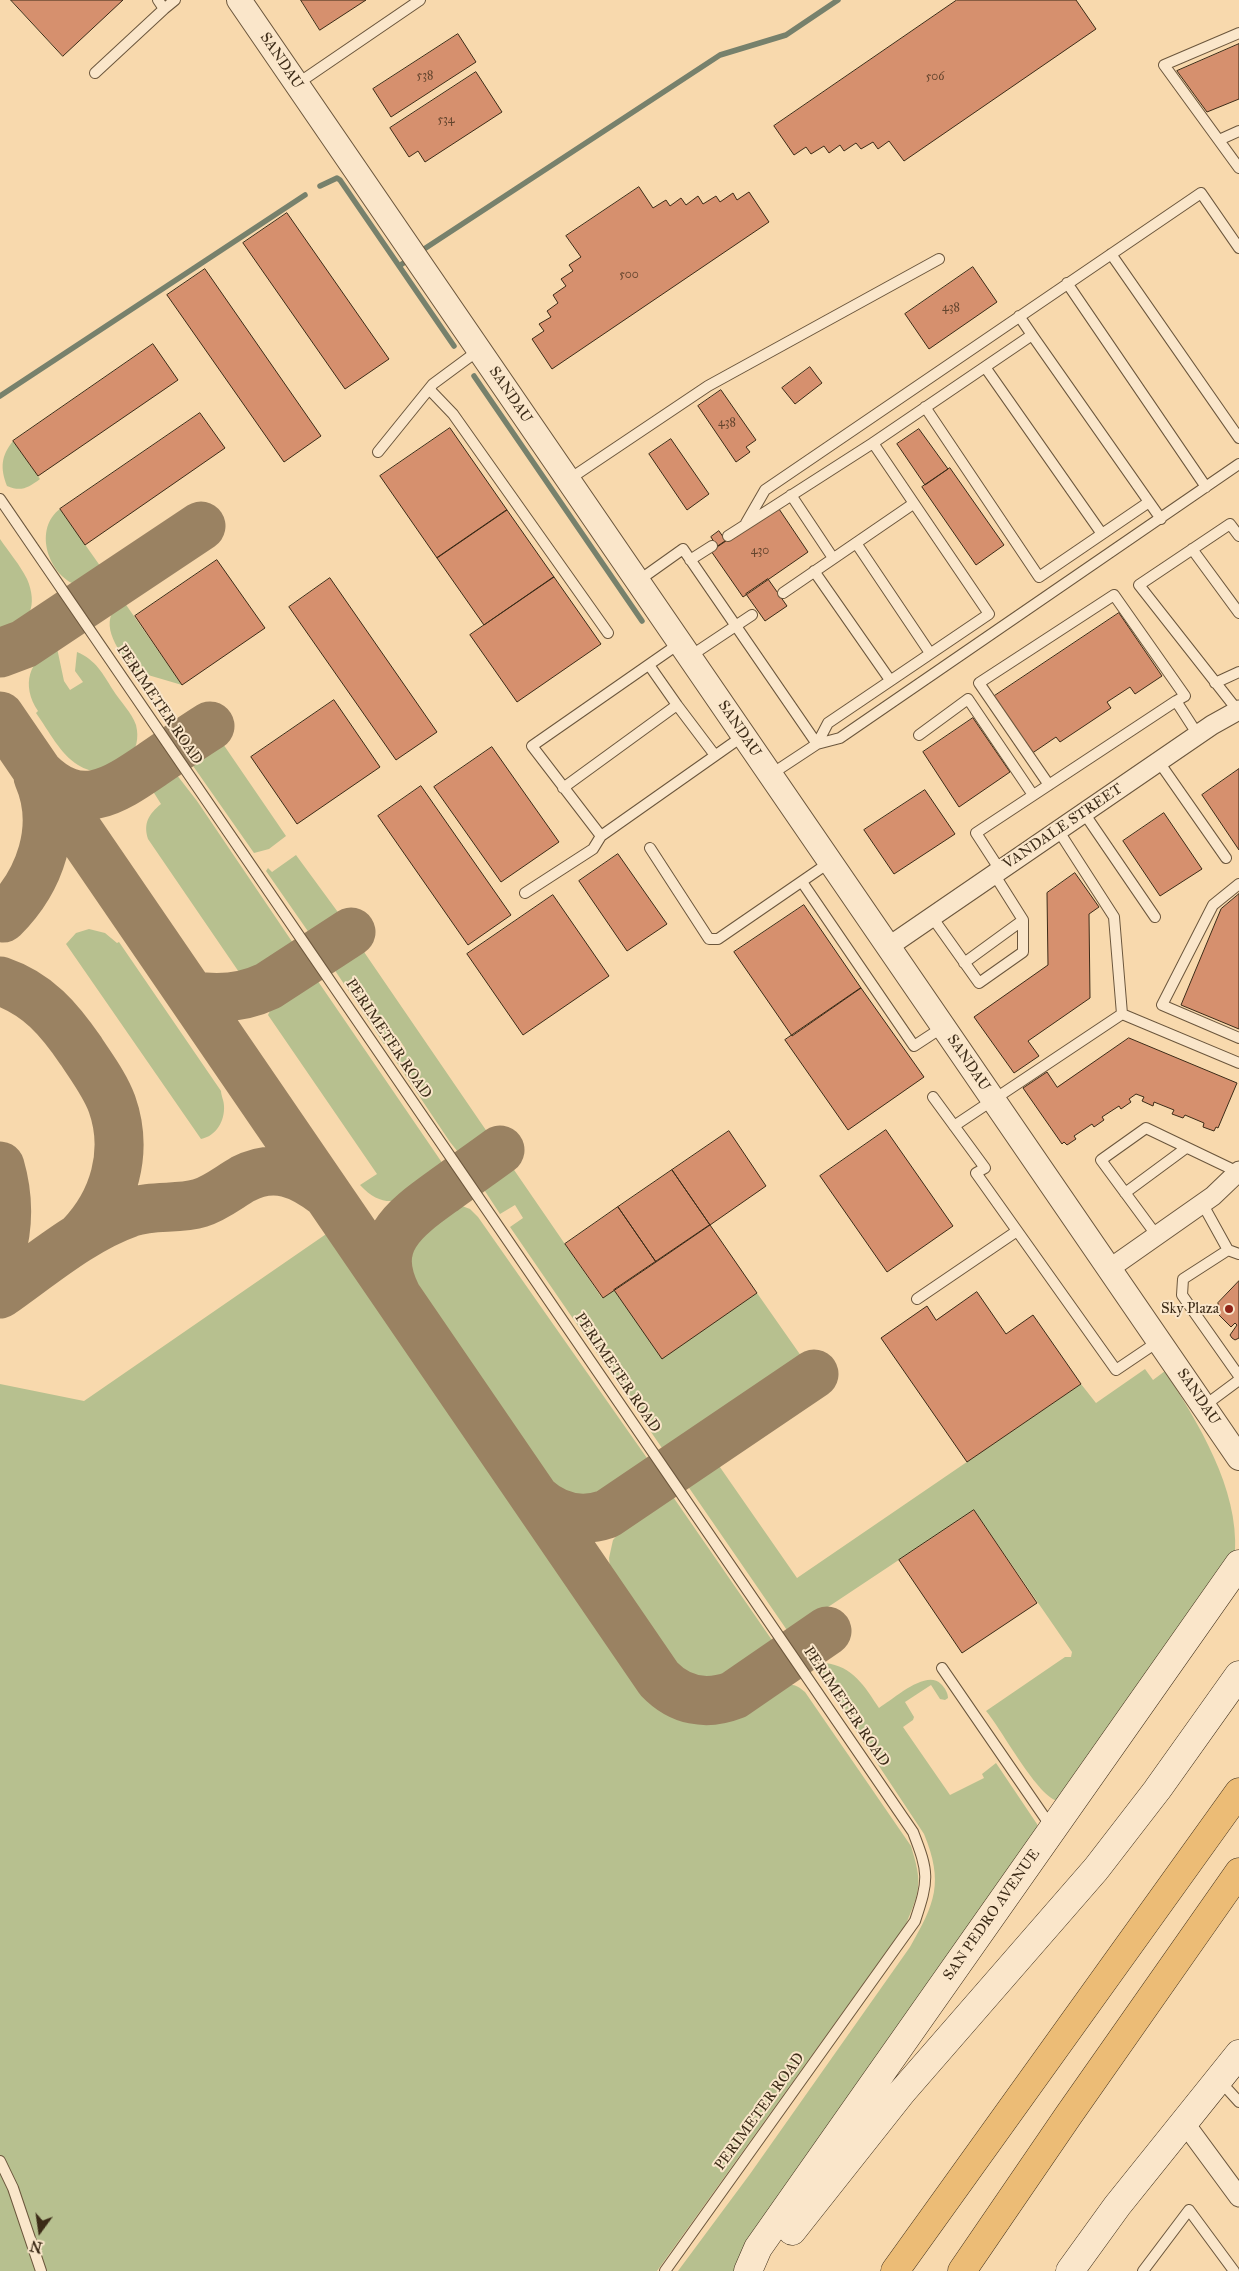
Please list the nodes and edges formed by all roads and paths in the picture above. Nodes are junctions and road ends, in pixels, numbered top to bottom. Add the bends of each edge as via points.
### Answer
1 (175, 0) edge
2 (239, 0) edge
3 (420, 0) edge
4 (161, 5) edge
5 (1239, 33) edge
6 (95, 73) dead end
7 (296, 84) junction
8 (1239, 131) edge
9 (1219, 140) junction
10 (1239, 168) edge
11 (1239, 248) edge
12 (1111, 254) junction
13 (938, 259) dead end
14 (1067, 283) junction
15 (1019, 316) junction
16 (1032, 335) junction
17 (479, 350) junction
18 (985, 367) junction
19 (429, 389) junction
20 (925, 407) junction
21 (1239, 438) edge
22 (873, 443) junction
23 (378, 452) dead end
24 (1239, 464) edge
25 (568, 480) junction
26 (1206, 487) junction
27 (791, 495) junction
28 (0, 499) edge
29 (1149, 502) junction
30 (913, 504) junction
31 (1161, 519) junction
32 (746, 524) junction
33 (1102, 534) junction
34 (728, 536) dead end
35 (1239, 536) edge
36 (856, 543) junction
37 (712, 546) dead end
38 (1192, 549) junction
39 (833, 558) junction
40 (690, 560) junction
41 (814, 571) junction
42 (638, 581) junction
43 (783, 593) dead end
44 (1239, 613) edge
45 (752, 615) dead end
46 (735, 626) junction
47 (608, 633) dead end
48 (685, 650) junction
49 (930, 654) junction
50 (648, 665) junction
51 (1239, 672) edge
52 (890, 680) junction
53 (1216, 683) junction
54 (1176, 701) junction
55 (677, 705) junction
56 (1238, 711) edge
57 (918, 735) dead end
58 (1198, 735) junction
59 (743, 736) junction
60 (817, 744) junction
61 (714, 754) junction
62 (1159, 762) junction
63 (770, 775) junction
64 (1048, 786) junction
65 (563, 788) junction
66 (1033, 795) junction
67 (1084, 813) junction
68 (1058, 830) junction
69 (601, 836) junction
70 (650, 848) dead end
71 (1226, 858) dead end
72 (830, 862) junction
73 (997, 872) junction
74 (802, 882) junction
75 (1239, 884) edge
76 (525, 894) dead end
77 (932, 917) junction
78 (1155, 917) dead end
79 (1023, 920) junction
80 (888, 947) junction
81 (964, 963) junction
82 (1122, 1014) junction
83 (943, 1027) junction
84 (1239, 1038) edge
85 (1239, 1063) edge
86 (933, 1097) dead end
87 (993, 1099) junction
88 (954, 1126) junction
89 (1186, 1148) junction
90 (1238, 1172) edge
91 (1125, 1193) junction
92 (1202, 1203) junction
93 (1017, 1231) junction
94 (1157, 1236) junction
95 (1228, 1250) junction
96 (1239, 1254) edge
97 (1110, 1268) junction
98 (917, 1299) dead end
99 (1159, 1341) junction
100 (1239, 1376) edge
101 (1239, 1380) edge
102 (1204, 1406) junction
103 (1239, 1458) edge
104 (1239, 1564) edge
105 (942, 1668) dead end
106 (1239, 1675) edge
107 (1239, 1792) edge
108 (1052, 1829) junction
109 (1239, 1872) edge
110 (1239, 2054) edge
111 (1218, 2079) junction
112 (1239, 2102) edge
113 (1183, 2121) junction
114 (0, 2161) edge
115 (1239, 2197) edge
116 (749, 2270) edge
117 (41, 2271) edge
118 (665, 2271) edge
119 (895, 2271) edge
120 (962, 2271) edge
121 (1070, 2271) edge
122 (1143, 2271) edge
123 (1234, 2271) edge

1 - 4 lane
2 - 7 street, SANDAU
3 - 7 lane
4 - 6 lane
5 - 9 lane via 1164,65
7 - 17 street, SANDAU
8 - 9 lane
9 - 10 lane
11 - 12 lane via 1201,193
12 - 14 lane
12 - 21 lane
13 - 25 lane via 708,386
14 - 15 lane
14 - 26 lane
15 - 16 lane
15 - 32 lane via 765,490
16 - 18 lane
16 - 29 lane
17 - 19 lane
17 - 25 street, SANDAU
18 - 20 lane
18 - 33 lane
19 - 23 lane
19 - 47 lane via 453,414
20 - 22 lane
20 - 33 lane via 1039,577
22 - 27 lane
22 - 30 lane
24 - 26 lane
25 - 42 street, SANDAU
26 - 31 lane
27 - 32 lane
27 - 39 lane
28 - 118 lane, PERIMETER ROAD via 914,1832 925,1862 926,1888 915,1921
29 - 31 lane
29 - 33 lane
30 - 36 lane
30 - 49 lane via 989,614
31 - 60 lane via 840,738
32 - 34 lane
35 - 38 lane via 1230,524
36 - 39 lane
36 - 49 lane
37 - 40 lane
38 - 44 lane
38 - 53 lane via 1139,585
39 - 41 lane
40 - 42 lane via 683,549
40 - 46 lane
41 - 43 lane
41 - 52 lane
42 - 48 street, SANDAU
45 - 46 lane
46 - 48 lane
46 - 60 lane
48 - 50 lane
48 - 59 street, SANDAU
49 - 52 lane
50 - 55 lane
50 - 65 lane via 532,746
51 - 53 lane
52 - 60 lane via 828,723
53 - 56 lane
54 - 58 lane
54 - 64 lane
54 - 64 lane via 1185,696 1114,595 979,683
55 - 61 lane
55 - 65 lane
56 - 58 street, VANDALE STREET
57 - 66 lane via 968,699
58 - 62 street, VANDALE STREET
59 - 61 lane
59 - 63 street, SANDAU
60 - 63 lane
61 - 69 lane
62 - 67 street, VANDALE STREET
62 - 71 lane
63 - 72 street, SANDAU
64 - 66 lane
65 - 69 lane
66 - 73 lane via 976,833
67 - 68 street, VANDALE STREET
67 - 78 lane
68 - 73 street, VANDALE STREET
68 - 82 lane via 1114,917
69 - 76 lane via 593,849
70 - 74 lane via 709,939 718,939
72 - 74 lane
72 - 80 street, SANDAU
73 - 77 street, VANDALE STREET
73 - 79 lane
74 - 83 lane via 914,1046
75 - 84 lane via 1213,905 1162,1005
77 - 80 street, VANDALE STREET
77 - 81 lane
79 - 81 lane
79 - 81 lane via 1023,952 979,983
80 - 83 street, SANDAU
82 - 85 lane
82 - 87 lane
83 - 87 street, SANDAU
86 - 88 lane
87 - 88 lane
87 - 97 street, SANDAU
88 - 93 lane via 985,1168 976,1173
89 - 90 lane
89 - 91 lane
89 - 91 lane via 1146,1128 1101,1160
90 - 92 street
91 - 94 lane
92 - 94 street
92 - 95 lane
93 - 98 lane
93 - 99 lane via 1116,1370
94 - 97 street
95 - 96 lane
95 - 100 lane via 1183,1279 1182,1296
97 - 99 street, SANDAU
99 - 102 street, SANDAU
101 - 102 lane
102 - 103 street, SANDAU
104 - 108 main road, SAN PEDRO AVENUE
105 - 108 lane
106 - 116 main road, SAN PEDRO AVENUE via 1096,1870 907,2086 771,2258
107 - 119 highway
108 - 116 main road, SAN PEDRO AVENUE via 758,2248
109 - 120 highway
110 - 111 main road
111 - 112 lane
111 - 113 main road
113 - 115 street
113 - 121 main road
114 - 117 lane via 13,2188
122 - 123 lane via 1189,2210

